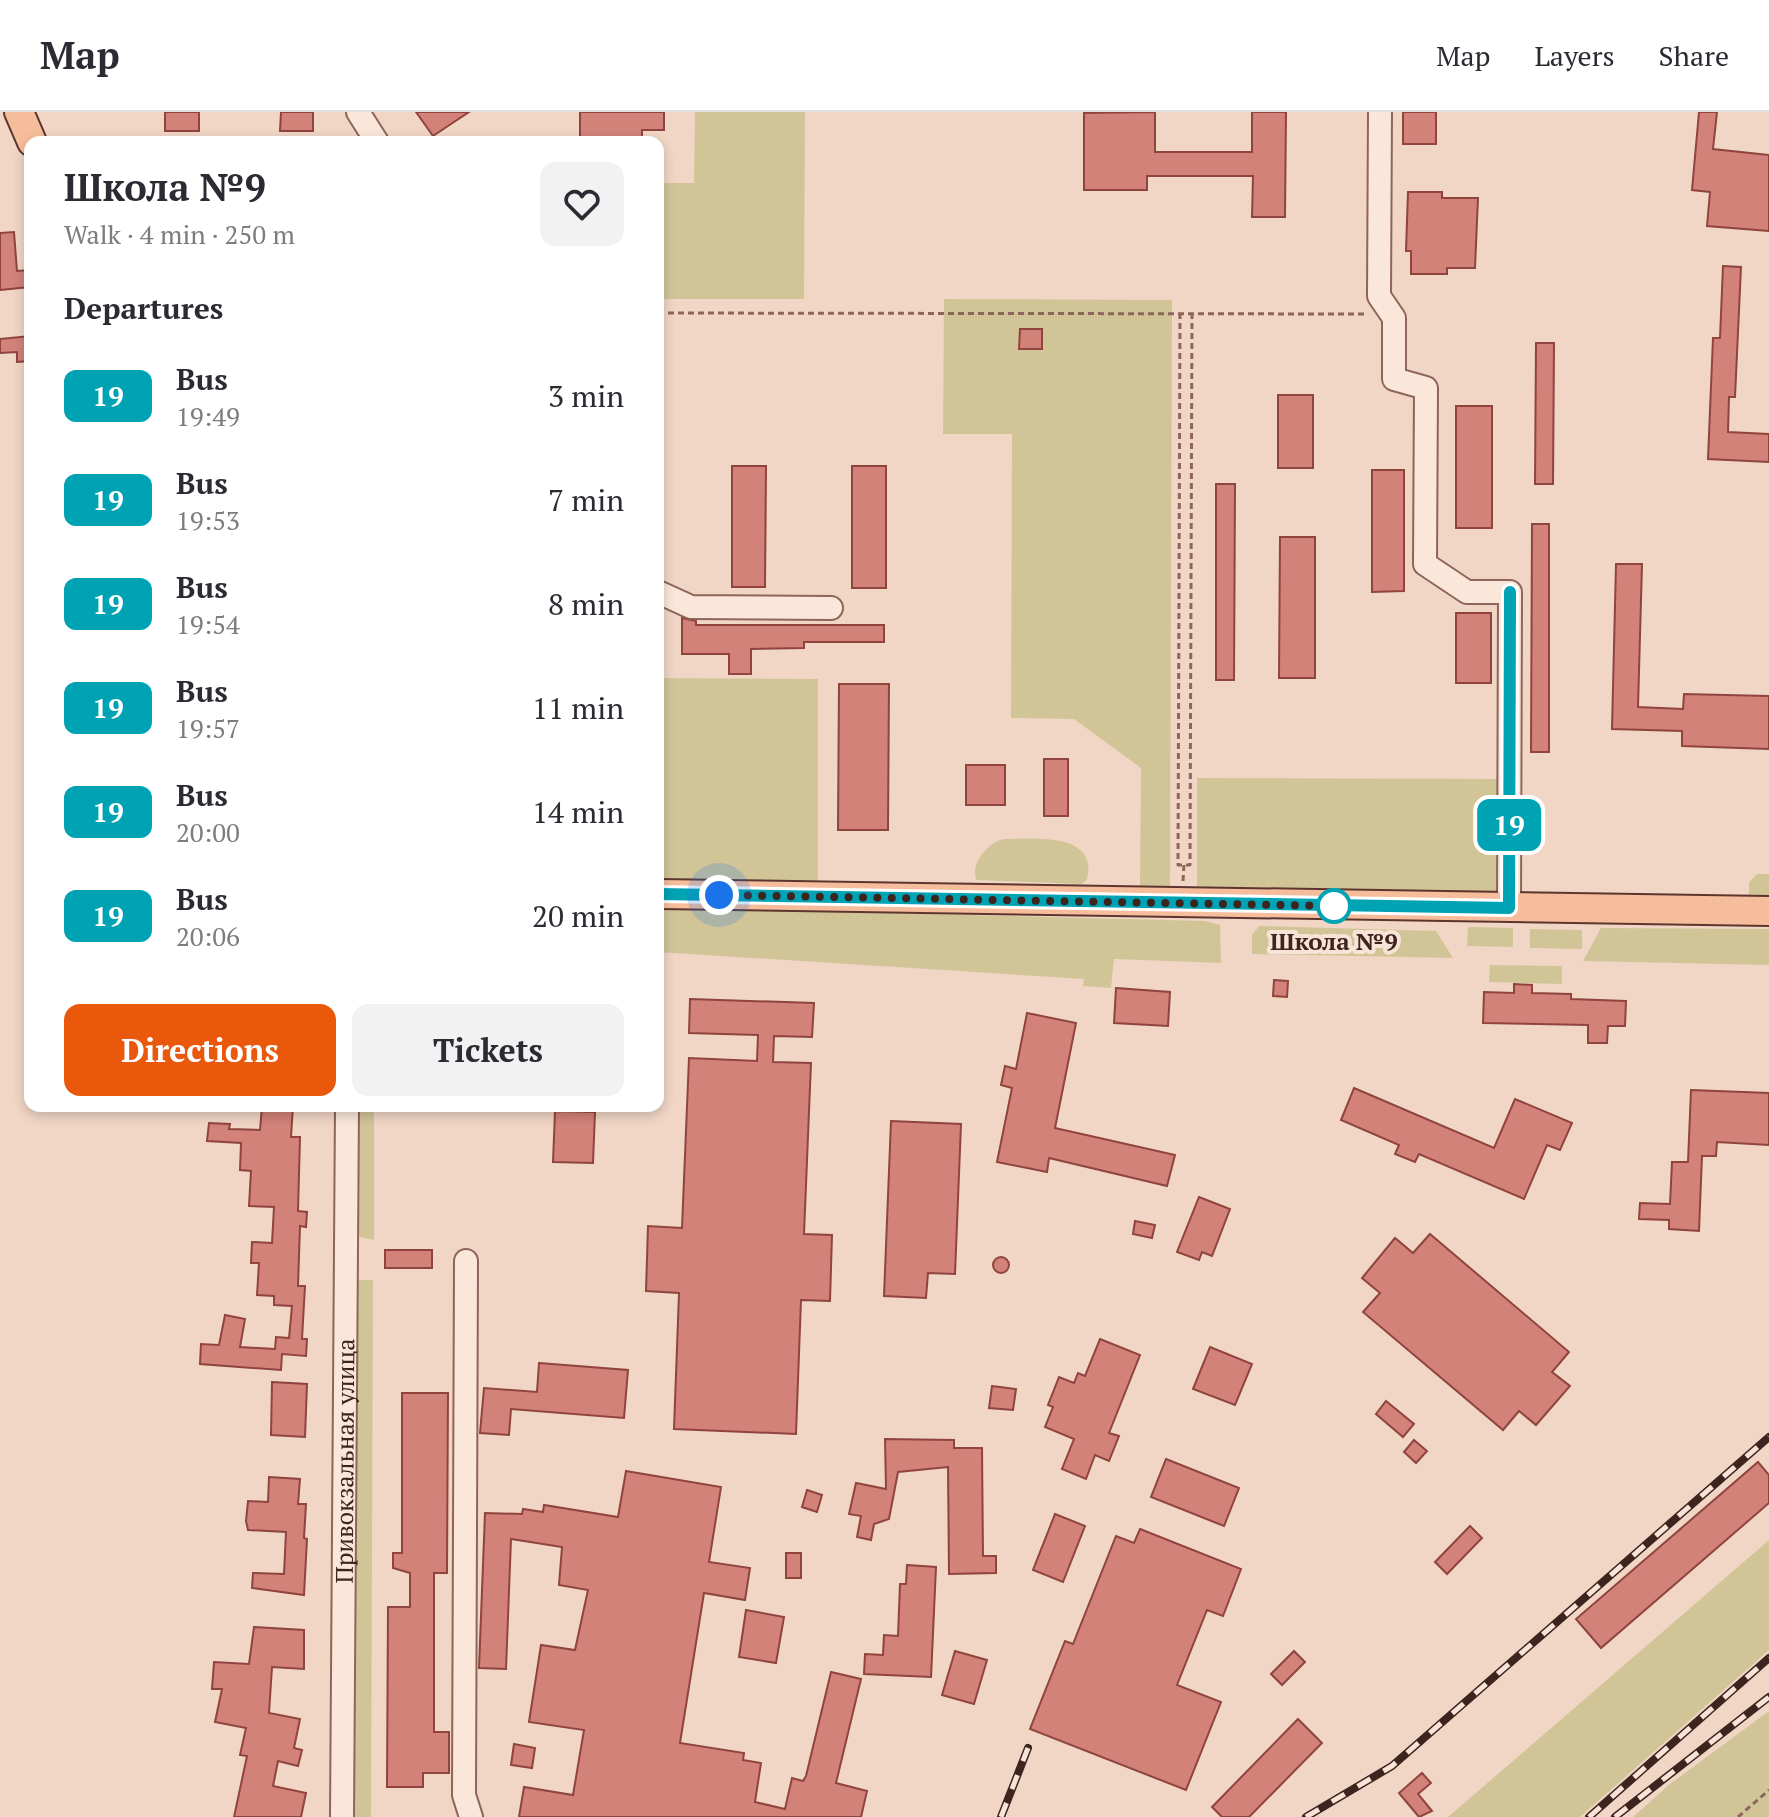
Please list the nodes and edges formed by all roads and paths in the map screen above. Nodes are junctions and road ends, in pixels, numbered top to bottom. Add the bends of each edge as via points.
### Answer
1 (19, 112) edge
2 (358, 112) edge
3 (1380, 112) edge
4 (29, 136) edge
5 (373, 136) edge
6 (1372, 305) junction
7 (664, 313) edge
8 (1180, 313) junction
9 (1192, 313) junction
10 (664, 595) edge
11 (831, 608) dead end
12 (664, 894) edge
13 (1509, 908) junction
14 (1769, 911) edge
15 (347, 1112) edge
16 (466, 1261) dead end
17 (1769, 1790) edge
18 (342, 1817) edge
19 (471, 1817) edge
20 (1738, 1817) edge

1 - 4 main road
2 - 5 street
3 - 6 street
6 - 9 path
6 - 13 street via 1394,318 1394,379 1426,388 1425,564 1467,592 1510,592
7 - 8 path
8 - 9 path
8 - 9 path via 1178,865 1190,865
10 - 11 street via 691,607
12 - 13 main road
13 - 14 main road
15 - 18 street, Привокзальная улица
16 - 19 street via 464,1795
17 - 20 path

